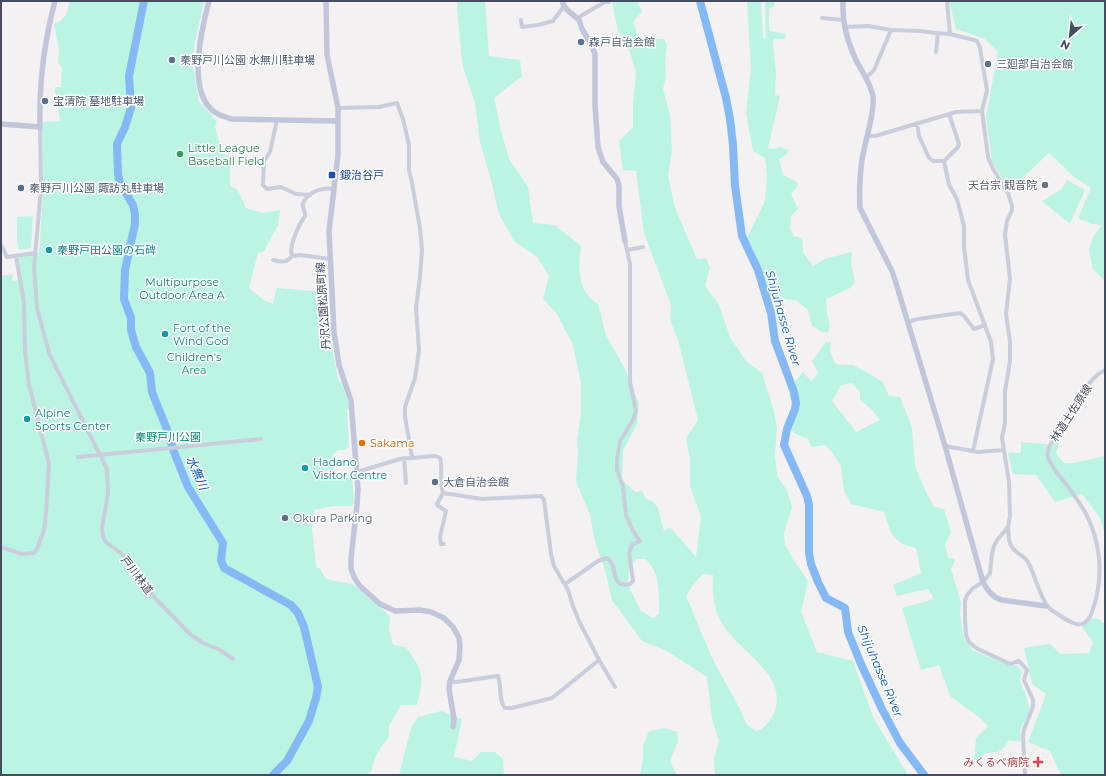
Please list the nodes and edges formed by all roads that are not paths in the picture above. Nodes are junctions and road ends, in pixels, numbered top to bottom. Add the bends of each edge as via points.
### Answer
1 (55, 1) edge
2 (209, 1) edge
3 (326, 1) edge
4 (843, 1) edge
5 (947, 1) edge
6 (609, 2) dead end
7 (563, 4) edge
8 (577, 18) junction
9 (822, 18) dead end
10 (521, 20) dead end
11 (843, 20) junction
12 (844, 27) junction
13 (890, 30) junction
14 (938, 33) junction
15 (950, 34) junction
16 (936, 52) dead end
17 (866, 78) junction
18 (338, 108) junction
19 (982, 111) junction
20 (949, 114) junction
21 (277, 120) junction
22 (338, 121) junction
23 (917, 123) junction
24 (1, 124) edge
25 (40, 127) junction
26 (867, 136) junction
27 (944, 161) junction
28 (334, 189) junction
29 (310, 195) junction
30 (625, 241) joint
31 (1, 245) edge
32 (644, 247) dead end
33 (627, 250) junction
34 (35, 252) junction
35 (16, 256) junction
36 (292, 256) junction
37 (330, 259) junction
38 (273, 260) dead end
39 (908, 322) junction
40 (985, 325) junction
41 (1105, 370) edge
42 (261, 439) dead end
43 (945, 446) junction
44 (1004, 450) junction
45 (973, 451) junction
46 (77, 457) dead end
47 (412, 457) junction
48 (404, 458) junction
49 (357, 472) junction
50 (406, 483) dead end
51 (443, 493) junction
52 (1008, 528) junction
53 (444, 544) dead end
54 (1, 547) edge
55 (983, 582) junction
56 (565, 584) junction
57 (1046, 606) junction
58 (233, 659) dead end
59 (599, 660) junction
60 (450, 681) junction
61 (615, 687) dead end
62 (453, 728) dead end
63 (1025, 775) edge

1 - 25 street via 41,80
2 - 21 street via 198,52 201,93 205,102 210,109 232,118
3 - 18 street, 丹沢公園松原町線 via 327,55
4 - 11 street
5 - 15 street
6 - 8 street
7 - 8 street via 568,12
7 - 10 street via 553,21 522,27
8 - 30 street via 594,54 598,147 603,162 617,179
9 - 11 street
11 - 12 street
12 - 13 street via 868,26
12 - 17 street
13 - 14 street
13 - 17 street via 874,70
14 - 15 street
14 - 16 street
15 - 19 street via 972,39 979,45 987,90
17 - 26 street via 873,97
18 - 22 street, 丹沢公園松原町線
18 - 47 street via 379,107 396,103 409,145 409,170 422,250 416,308 418,350 415,378 405,407
19 - 20 street
19 - 44 street via 988,157 1008,193 1012,206 1005,234 1010,279 1006,314 1010,361 1005,391 1002,438
20 - 23 street
20 - 27 street via 959,144
21 - 22 street
21 - 29 street via 270,152 264,161 263,185 267,189 281,187 299,195
22 - 28 street, 丹沢公園松原町線
23 - 26 street via 875,136
23 - 27 street via 919,136 930,158 933,161
24 - 25 street
25 - 34 street, 戸川林道 via 41,189
26 - 39 street via 863,152 860,208 892,271
27 - 40 street via 949,185 958,199 964,226 968,280
28 - 29 street via 321,189
28 - 37 street, 丹沢公園松原町線 via 329,232
29 - 36 street via 302,204 305,215 297,231
30 - 33 street
31 - 35 street via 7,257
32 - 33 street
33 - 56 street via 630,264 630,382 636,411 620,441 617,470 623,487 626,515 640,541 632,545 629,554 633,581 624,586 620,585 611,561 607,558 593,564
34 - 35 street
34 - 58 street, 戸川林道 via 37,308 49,353 104,460 109,477 103,537 123,555 154,597 191,635
35 - 54 street via 24,303 26,369 49,464 44,530 37,549 34,554 22,554
36 - 37 street
36 - 38 street via 284,262
37 - 49 street, 丹沢公園松原町線 via 334,332 339,365 352,406
39 - 40 street via 960,313 974,329
39 - 43 street
40 - 45 street via 993,358
41 - 57 street, 林道土佐原線 via 1096,375 1085,389 1065,419 1048,452 1051,464 1085,512 1092,528 1100,565 1093,609 1086,622 1075,625
42 - 46 street, bridge
43 - 45 street
43 - 55 street
44 - 45 street
44 - 52 street via 1009,482
47 - 48 street
47 - 51 street via 440,458 440,486
48 - 49 street
48 - 50 street
49 - 60 street, 丹沢公園松原町線 via 357,505 351,558 351,569 355,579 387,608 431,612 449,622 457,634 460,645 459,660
51 - 53 street via 438,504 446,511 440,537 441,544
51 - 56 street via 482,499 541,496 544,500 554,566
52 - 55 street via 994,546 990,570
52 - 57 street via 1010,544 1028,563
55 - 57 street via 989,592 998,599
55 - 63 street via 970,591 965,601 966,635 976,648 1010,664 1018,661 1027,670 1024,680 1033,706 1023,736
56 - 59 street via 579,621
59 - 60 street via 552,698 512,708 505,708 502,705 498,676
59 - 61 street
60 - 62 street, 丹沢公園松原町線

